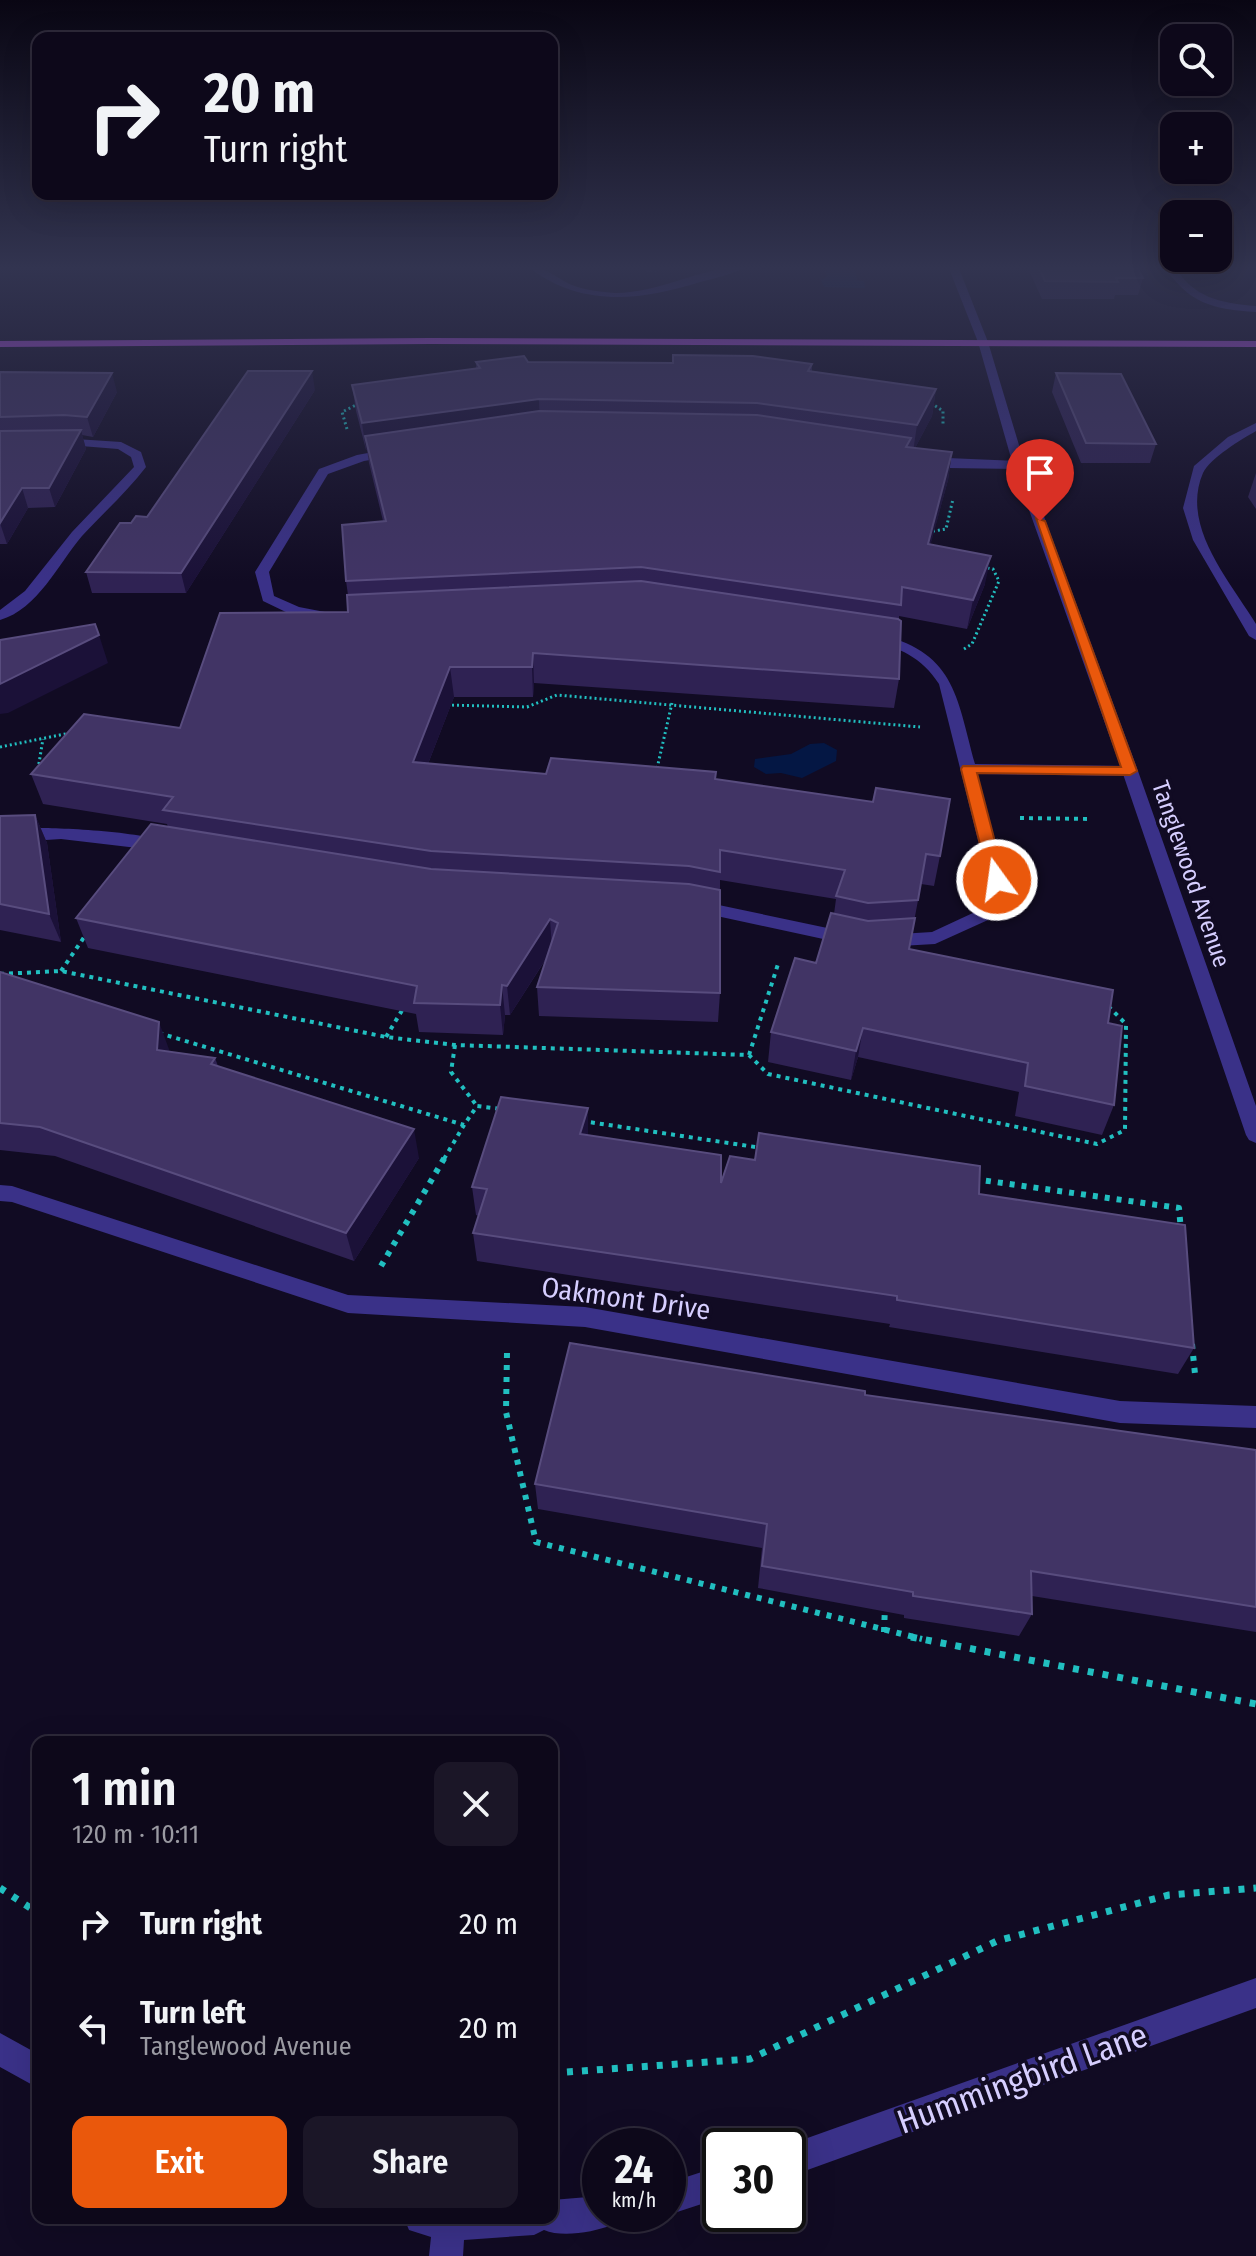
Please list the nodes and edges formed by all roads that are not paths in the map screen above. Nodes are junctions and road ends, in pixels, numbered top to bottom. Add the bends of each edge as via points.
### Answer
1 (992, 371) edge
2 (1256, 426) edge
3 (41, 442) edge
4 (415, 449) edge
5 (918, 460) edge
6 (1019, 465) junction
7 (0, 616) edge
8 (337, 618) edge
9 (855, 633) edge
10 (1256, 636) edge
11 (968, 769) junction
12 (1130, 771) junction
13 (0, 838) edge
14 (182, 849) edge
15 (672, 904) edge
16 (1252, 1114) edge
17 (1256, 1135) edge
18 (0, 1193) edge
19 (1252, 1416) edge
20 (1256, 1993) edge
21 (0, 2049) edge
22 (32, 2068) edge
23 (806, 2155) edge
24 (582, 2214) edge
25 (558, 2216) edge
26 (496, 2224) edge
27 (439, 2233) edge

1 - 6 street, Tanglewood Avenue
2 - 10 street via 1198,469 1189,508 1199,540
3 - 7 street via 121,446 137,455 140,467 69,543 34,591
4 - 8 street via 361,458 323,472 262,572 268,598 295,611
5 - 6 street
6 - 12 street, Tanglewood Avenue
9 - 11 street via 898,641 935,664 946,684
11 - 12 street
11 - 15 street via 997,880 982,916 935,938 863,942
12 - 16 street, Tanglewood Avenue
13 - 14 street via 104,837
16 - 17 street, Tanglewood Avenue
18 - 19 street, Oakmont Drive via 348,1304 585,1317 1120,1412
20 - 23 street, Hummingbird Lane
21 - 22 street
24 - 25 street
26 - 27 street

